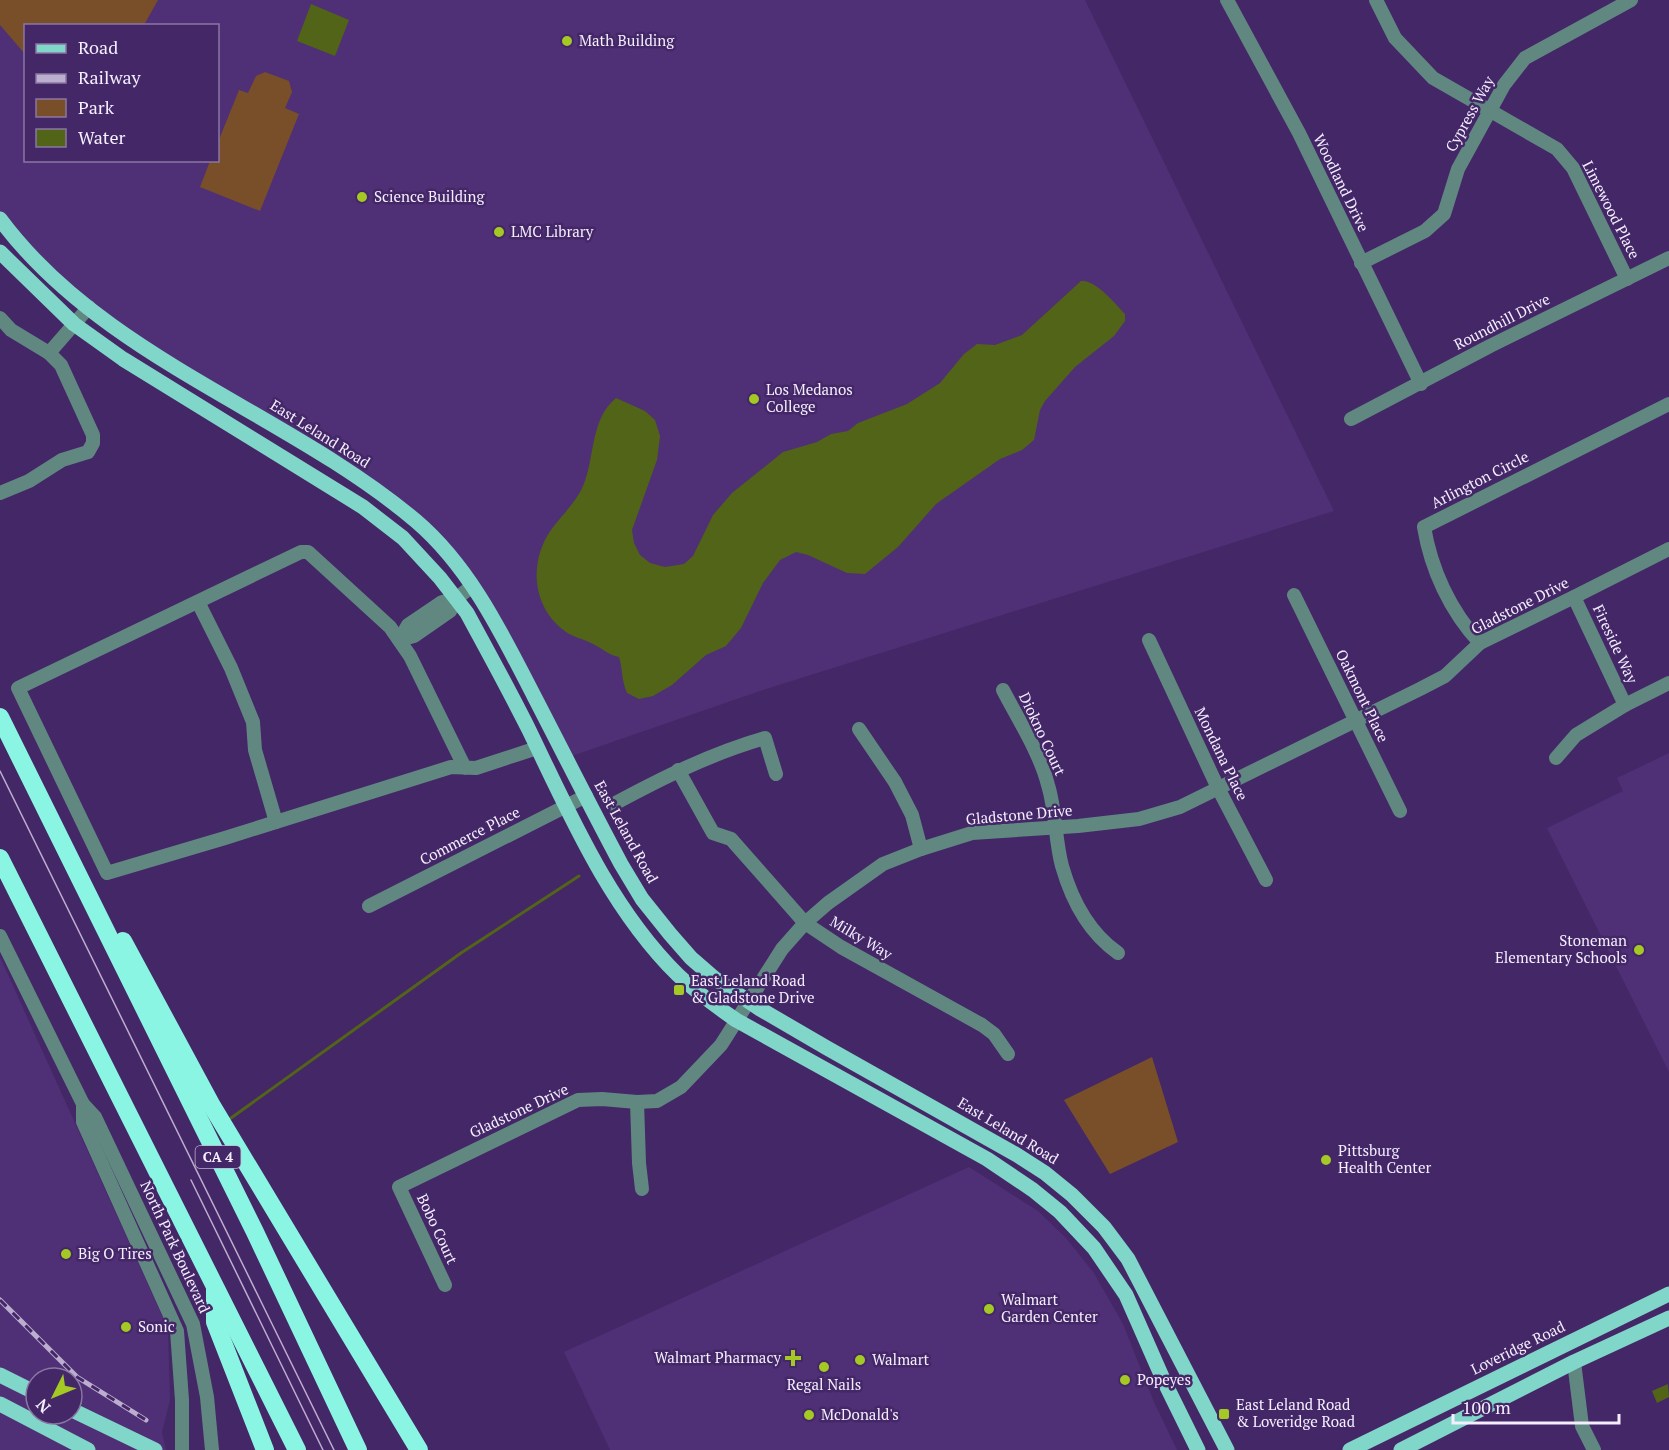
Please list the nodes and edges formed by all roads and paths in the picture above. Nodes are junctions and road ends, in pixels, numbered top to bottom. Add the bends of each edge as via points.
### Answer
1 (1227, 0) edge
2 (1376, 0) edge
3 (1631, 0) edge
4 (1490, 111) junction
5 (0, 219) edge
6 (0, 252) edge
7 (1669, 258) edge
8 (1362, 263) junction
9 (1627, 279) junction
10 (89, 307) junction
11 (0, 318) edge
12 (74, 324) junction
13 (49, 353) junction
14 (1421, 384) junction
15 (1669, 404) edge
16 (1351, 419) dead end
17 (0, 493) edge
18 (1669, 549) edge
19 (472, 586) junction
20 (1294, 595) dead end
21 (1575, 597) junction
22 (456, 599) junction
23 (198, 602) junction
24 (399, 640) junction
25 (1149, 640) dead end
26 (1480, 643) junction
27 (1669, 683) edge
28 (1003, 690) dead end
29 (1625, 705) junction
30 (0, 717) edge
31 (1356, 722) junction
32 (859, 729) dead end
33 (537, 748) junction
34 (1556, 758) dead end
35 (465, 768) junction
36 (678, 770) junction
37 (776, 774) dead end
38 (1218, 788) junction
39 (586, 796) junction
40 (566, 806) junction
41 (612, 806) dead end
42 (1400, 811) dead end
43 (276, 822) junction
44 (1055, 826) junction
45 (921, 849) junction
46 (0, 858) edge
47 (73, 867) junction
48 (1266, 880) dead end
49 (369, 906) dead end
50 (805, 923) junction
51 (0, 936) edge
52 (1118, 953) dead end
53 (748, 1001) junction
54 (736, 1020) junction
55 (1008, 1054) dead end
56 (637, 1102) junction
57 (83, 1104) junction
58 (399, 1187) joint
59 (642, 1189) dead end
60 (215, 1284) junction
61 (445, 1286) dead end
62 (1669, 1294) edge
63 (1669, 1318) edge
64 (1574, 1362) junction
65 (0, 1375) edge
66 (24, 1387) edge
67 (0, 1404) edge
68 (84, 1416) edge
69 (88, 1450) edge
70 (155, 1450) edge
71 (182, 1450) edge
72 (212, 1450) edge
73 (265, 1450) edge
74 (297, 1450) edge
75 (358, 1450) edge
76 (419, 1450) edge
77 (1198, 1450) edge
78 (1227, 1450) edge
79 (1350, 1450) edge
80 (1401, 1450) edge
81 (1594, 1450) edge

1 - 8 street, Woodland Drive
2 - 4 street, Limewood Place via 1395,38 1433,78
3 - 4 street, Cypress Way via 1525,58
4 - 8 street, Cypress Way via 1458,169 1444,214 1425,231
4 - 9 street, Limewood Place via 1557,149 1573,168
5 - 10 main road, East Leland Road via 58,284
6 - 12 main road
7 - 9 street, Roundhill Drive
8 - 14 street, Woodland Drive
9 - 14 street, Roundhill Drive
10 - 12 street
10 - 19 main road, East Leland Road via 143,346 373,487 418,523
11 - 13 street via 24,339
12 - 13 street
12 - 22 main road via 123,359 363,507 403,538
13 - 17 street via 61,365 74,389 93,443 88,452 62,460 29,481
14 - 16 street, Roundhill Drive
15 - 26 street, Arlington Circle via 1424,527 1434,568 1463,625
18 - 21 street, Gladstone Drive
19 - 22 street
19 - 39 main road, East Leland Road via 514,656
20 - 31 street, Oakmont Place
21 - 26 street, Gladstone Drive
21 - 29 street, Fireside Way
22 - 24 street via 442,602 408,626
22 - 33 main road
23 - 24 street via 308,552 390,627
23 - 43 street via 253,722 255,750
23 - 43 street via 18,688 106,873
24 - 35 street
25 - 38 street, Mondana Place
26 - 31 street, Gladstone Drive via 1445,676
27 - 29 street
28 - 44 street, Diokno Court via 1048,784
29 - 34 street via 1576,735
30 - 47 highway, CA 4
31 - 38 street, Gladstone Drive
31 - 42 street, Oakmont Place
32 - 45 street via 895,782 912,815
33 - 35 street
33 - 40 main road
35 - 43 street via 451,767
36 - 37 street via 765,738
36 - 41 street
36 - 50 street, Milky Way via 713,833 731,838
38 - 44 street, Gladstone Drive via 1180,807 1139,819
38 - 48 street, Mondana Place
39 - 40 street, Commerce Place
39 - 53 main road, East Leland Road via 642,899 691,958
40 - 49 street, Commerce Place
40 - 54 main road via 614,892 653,947 705,999
44 - 45 street, Gladstone Drive via 972,832
44 - 52 street, Diokno Court via 1062,865 1077,904 1088,925
45 - 50 street, Gladstone Drive via 883,864
46 - 60 highway
47 - 75 highway, CA 4 via 255,1232
47 - 76 highway via 99,895 212,1106
50 - 53 street, Gladstone Drive via 782,949
50 - 55 street, Milky Way via 982,1025
51 - 57 street, North Park Boulevard
53 - 54 street, Gladstone Drive
53 - 78 main road, East Leland Road via 1017,1155 1072,1195 1104,1227 1136,1272
54 - 56 street, Gladstone Drive via 720,1046 681,1087 657,1101
54 - 77 main road via 987,1159 1060,1212 1094,1248 1126,1295
56 - 58 street, Gladstone Drive via 578,1100
56 - 59 street
57 - 71 street, North Park Boulevard via 83,1122 177,1331
57 - 72 street, North Park Boulevard via 95,1117 193,1324
58 - 61 street, Bobo Court
60 - 73 highway via 215,1322
60 - 74 highway
62 - 79 main road, Loveridge Road
63 - 64 main road
64 - 80 main road
64 - 81 street via 1582,1426
65 - 66 main road
67 - 69 main road
68 - 70 main road

